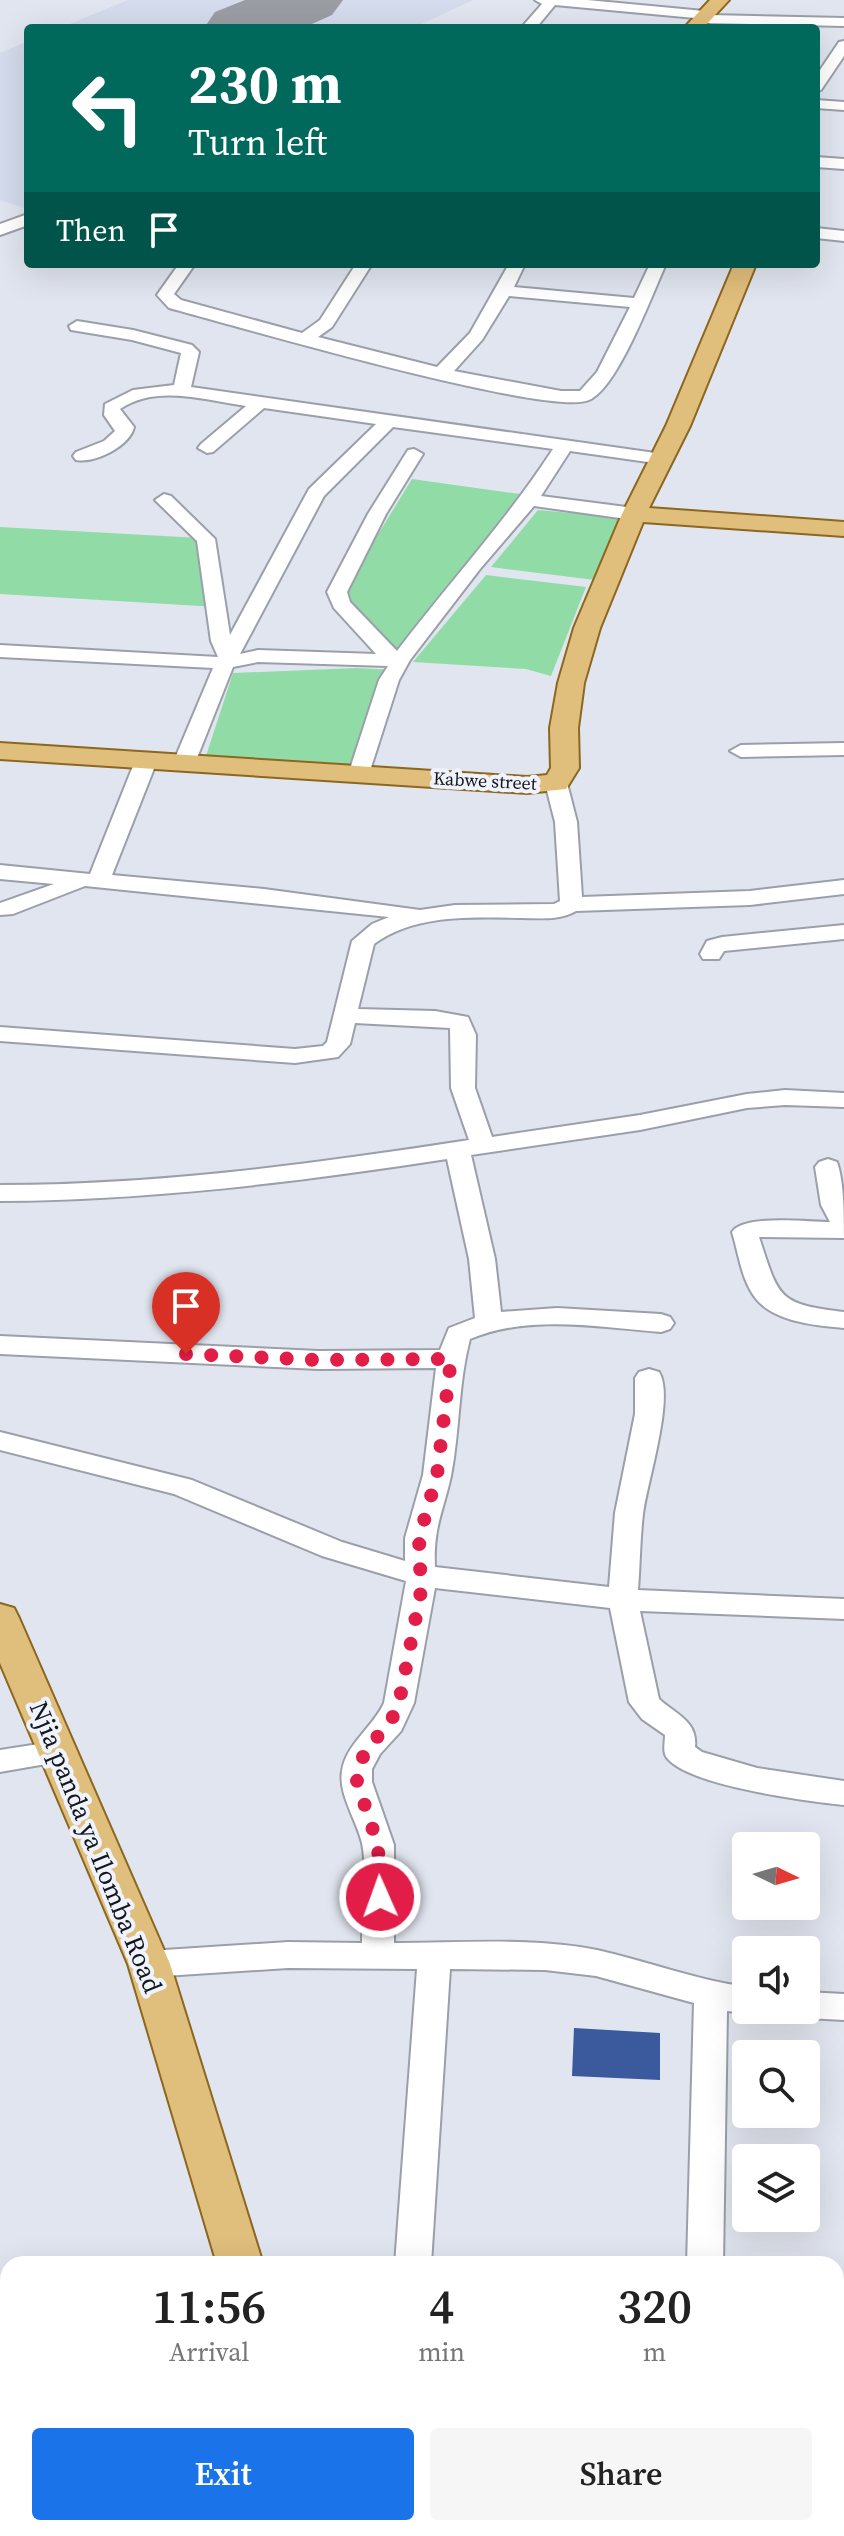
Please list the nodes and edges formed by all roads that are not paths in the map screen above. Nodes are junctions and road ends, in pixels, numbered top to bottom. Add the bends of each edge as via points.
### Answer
1 (720, 0) edge
2 (546, 1) edge
3 (699, 21) edge
4 (844, 22) edge
5 (531, 24) edge
6 (844, 45) edge
7 (820, 81) edge
8 (820, 104) edge
9 (844, 106) edge
10 (820, 162) edge
11 (844, 164) edge
12 (24, 221) edge
13 (0, 230) edge
14 (820, 233) edge
15 (844, 236) edge
16 (184, 268) edge
17 (361, 268) edge
18 (515, 268) edge
19 (656, 268) edge
20 (743, 268) edge
21 (504, 291) junction
22 (638, 303) junction
23 (77, 326) dead end
24 (305, 339) junction
25 (442, 372) junction
26 (181, 391) junction
27 (261, 402) junction
28 (390, 420) junction
29 (564, 446) junction
30 (207, 448) dead end
31 (414, 454) dead end
32 (82, 456) dead end
33 (662, 459) junction
34 (164, 500) dead end
35 (529, 500) junction
36 (634, 514) junction
37 (844, 529) edge
38 (0, 651) edge
39 (227, 658) junction
40 (397, 660) junction
41 (844, 749) edge
42 (0, 751) edge
43 (741, 751) dead end
44 (146, 761) junction
45 (184, 763) junction
46 (359, 775) junction
47 (556, 783) junction
48 (10, 873) edge
49 (95, 880) junction
50 (844, 887) edge
51 (819, 892) junction
52 (571, 904) junction
53 (2, 914) edge
54 (422, 915) junction
55 (842, 924) edge
56 (711, 954) dead end
57 (346, 1016) junction
58 (0, 1034) edge
59 (844, 1100) edge
60 (484, 1146) junction
61 (457, 1150) junction
62 (828, 1167) dead end
63 (0, 1193) edge
64 (844, 1224) edge
65 (844, 1230) edge
66 (844, 1320) edge
67 (489, 1323) junction
68 (661, 1323) dead end
69 (0, 1345) edge
70 (451, 1359) junction
71 (649, 1378) dead end
72 (0, 1441) edge
73 (422, 1576) junction
74 (623, 1598) junction
75 (844, 1609) edge
76 (0, 1618) edge
77 (58, 1752) junction
78 (0, 1761) edge
79 (844, 1793) edge
80 (434, 1957) junction
81 (378, 1958) junction
82 (149, 1964) junction
83 (711, 1995) junction
84 (732, 1998) edge
85 (820, 2006) edge
86 (844, 2007) edge
87 (238, 2256) edge
88 (414, 2256) edge
89 (705, 2256) edge

1 - 3 main road
2 - 3 street
2 - 5 street
3 - 4 street
6 - 7 street
8 - 9 street
10 - 11 street
12 - 13 street
14 - 15 street
16 - 24 street via 168,288 167,300
17 - 24 street via 326,323
18 - 21 street
19 - 22 street
20 - 33 main road, Kabwe street
21 - 22 street
21 - 25 street via 466,351
22 - 25 street via 608,367 583,397 523,392
23 - 26 street via 186,349 190,361
24 - 25 street
26 - 27 street
26 - 32 street via 119,401 111,408 124,433
27 - 28 street
27 - 30 street
28 - 29 street
28 - 39 street via 316,493
29 - 33 street
29 - 35 street
31 - 40 street via 337,592 341,604
33 - 36 main road, Kabwe street
34 - 39 street via 206,539
35 - 36 street
35 - 40 street
36 - 37 main road
36 - 47 main road, Kabwe street via 578,656 564,728 565,768
38 - 39 street
39 - 40 street
39 - 45 street
40 - 46 street
41 - 43 street
42 - 44 main road, Kabwe street
44 - 45 main road, Kabwe street
44 - 49 street
45 - 46 main road, Kabwe street
46 - 47 main road, Kabwe street
47 - 52 street via 566,822
48 - 49 street
48 - 53 street
49 - 53 street
49 - 54 street
50 - 51 street
51 - 52 street
51 - 55 street
52 - 54 street via 559,911
54 - 57 street via 381,927 363,941
55 - 56 street via 722,944
57 - 58 street via 338,1044 315,1056
57 - 60 street via 460,1022 464,1094
59 - 60 street via 763,1099 671,1119
60 - 61 street
61 - 63 street via 105,1194
61 - 67 street via 482,1259
62 - 64 street via 834,1205
65 - 66 street via 745,1232 763,1290 778,1306
67 - 68 street via 544,1318
67 - 70 street via 458,1334
69 - 70 street via 319,1360
70 - 73 street via 437,1475 419,1538
71 - 74 street via 649,1414 629,1513
72 - 73 street via 182,1487 332,1549
73 - 74 street
73 - 81 street via 399,1703 357,1769 378,1845
74 - 75 street
74 - 79 street via 644,1702 678,1730 682,1756 753,1778
76 - 77 main road, Njia panda ya Ilomba Road
77 - 78 street
77 - 82 main road, Njia panda ya Ilomba Road
80 - 81 street
80 - 83 street via 545,1957 596,1963
80 - 88 street
81 - 82 street via 288,1955
82 - 87 main road, Njia panda ya Ilomba Road
83 - 84 street
83 - 89 street
85 - 86 street

